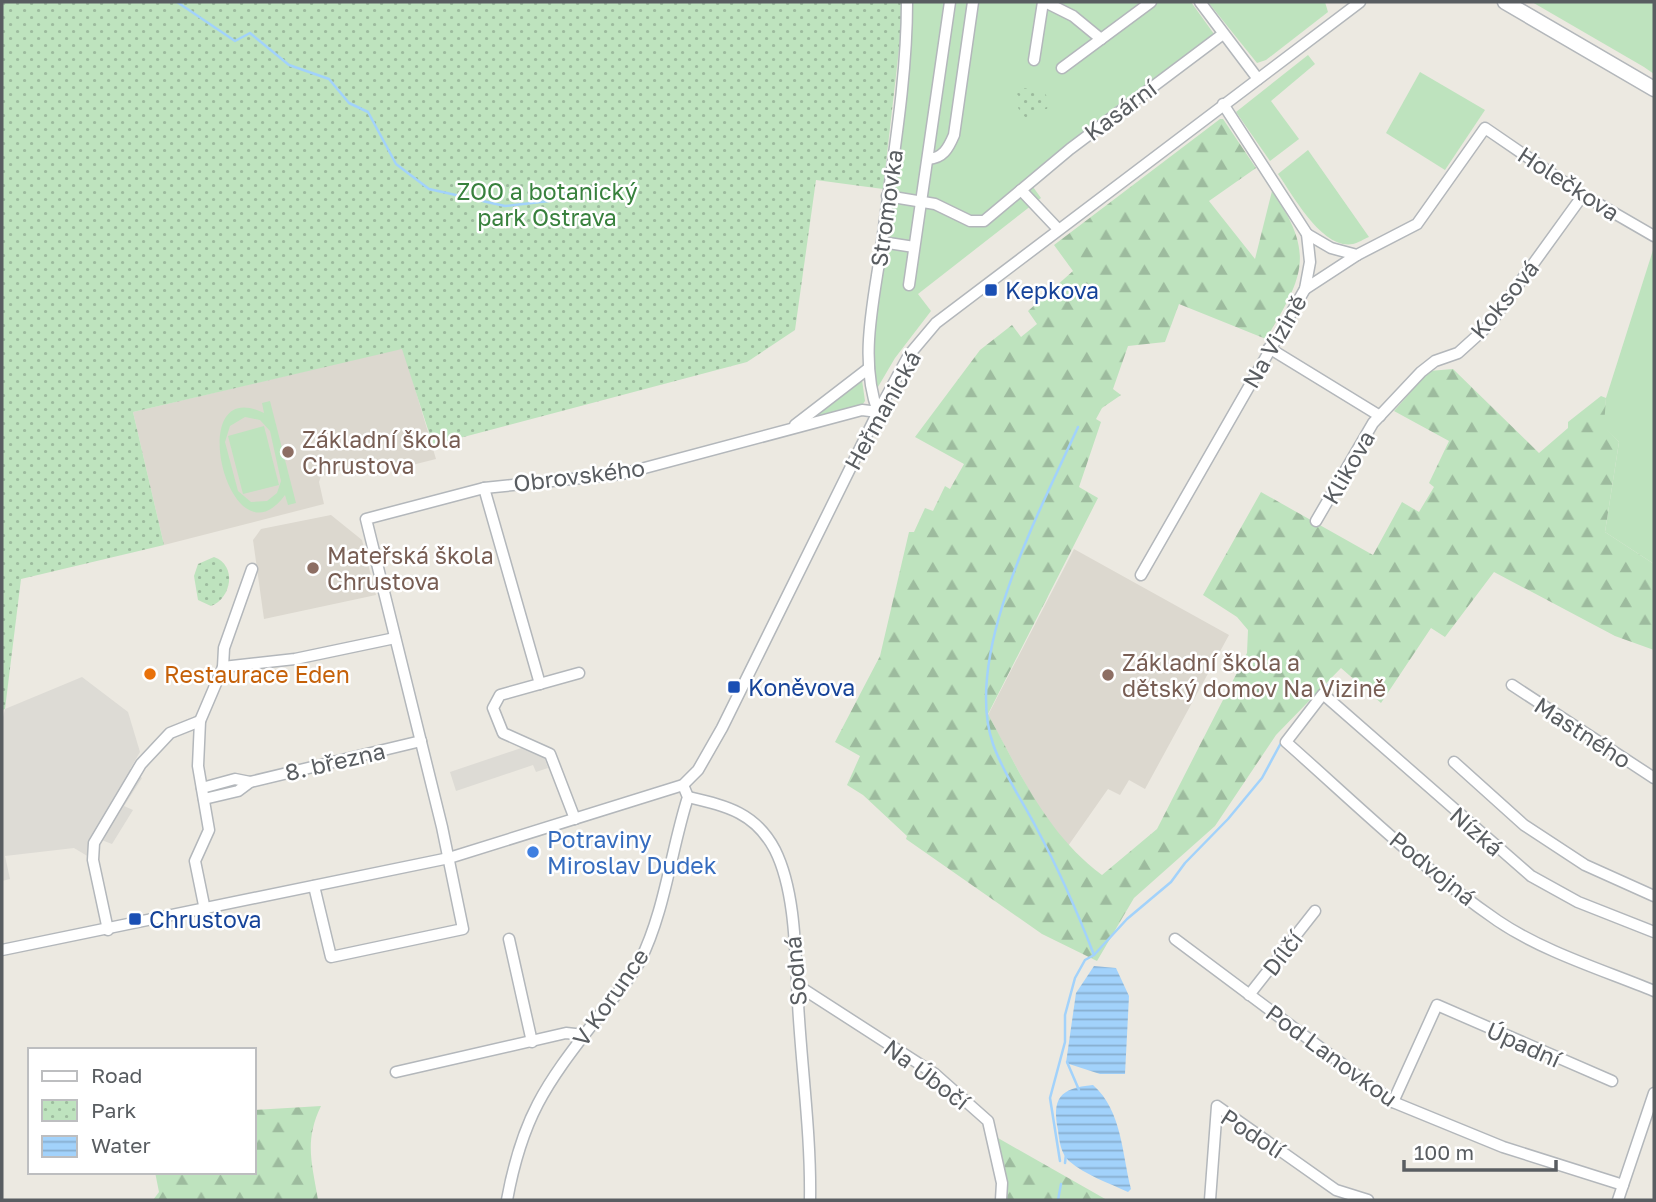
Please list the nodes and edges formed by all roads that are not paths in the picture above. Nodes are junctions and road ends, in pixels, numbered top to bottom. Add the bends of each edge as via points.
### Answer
1 (907, 2) edge
2 (950, 2) edge
3 (973, 2) edge
4 (1044, 2) edge
5 (1151, 2) edge
6 (1200, 2) edge
7 (1360, 2) edge
8 (1505, 2) edge
9 (1223, 34) junction
10 (1101, 39) junction
11 (1034, 60) dead end
12 (1062, 68) dead end
13 (1258, 79) junction
14 (1654, 89) edge
15 (1223, 104) junction
16 (928, 159) junction
17 (1021, 190) junction
18 (1583, 195) junction
19 (887, 196) junction
20 (921, 201) junction
21 (1058, 229) junction
22 (1307, 234) junction
23 (1654, 236) edge
24 (882, 242) junction
25 (915, 247) junction
26 (1357, 255) junction
27 (908, 285) dead end
28 (1305, 289) junction
29 (1269, 348) junction
30 (869, 368) junction
31 (878, 412) junction
32 (1380, 416) junction
33 (790, 429) junction
34 (484, 488) junction
35 (1316, 521) dead end
36 (252, 569) dead end
37 (1141, 575) dead end
38 (395, 638) junction
39 (223, 667) junction
40 (579, 673) dead end
41 (540, 684) junction
42 (1512, 685) dead end
43 (1323, 694) joint
44 (200, 721) junction
45 (421, 741) junction
46 (1454, 762) dead end
47 (1654, 778) edge
48 (683, 785) junction
49 (203, 793) junction
50 (688, 797) junction
51 (575, 819) junction
52 (449, 858) junction
53 (314, 887) junction
54 (1654, 896) edge
55 (205, 909) junction
56 (1315, 911) dead end
57 (108, 930) junction
58 (1654, 932) edge
59 (509, 939) dead end
60 (1175, 939) dead end
61 (2, 950) edge
62 (797, 985) junction
63 (1654, 991) edge
64 (1250, 995) junction
65 (584, 1035) junction
66 (532, 1042) junction
67 (396, 1072) dead end
68 (1612, 1081) dead end
69 (1654, 1093) edge
70 (1393, 1102) junction
71 (1623, 1185) junction
72 (507, 1200) edge
73 (810, 1200) edge
74 (1001, 1200) edge
75 (1210, 1200) edge
76 (1368, 1200) edge
77 (1618, 1200) edge

1 - 19 street, Stromovka
2 - 16 street
3 - 16 street via 954,135 949,148 938,158
4 - 10 street via 1073,16
4 - 11 street
5 - 10 street
6 - 9 street
7 - 13 street, Heřmanická
8 - 14 street
9 - 13 street
9 - 17 street, Kasární
10 - 12 street
13 - 15 street, Heřmanická
15 - 21 street, Heřmanická
15 - 22 street, Na Vizině
16 - 20 street
17 - 20 street via 978,223
17 - 21 street
18 - 23 street, Holečkova
18 - 26 street, Holečkova via 1485,128 1417,224
18 - 32 street, Koksová via 1489,326 1458,353 1435,361
19 - 20 street
19 - 24 street, Stromovka
20 - 25 street
21 - 31 street, Heřmanická via 936,323 909,355
22 - 26 street via 1331,248
22 - 28 street, Na Vizině via 1310,262
24 - 25 street
24 - 30 street, Stromovka
25 - 27 street
26 - 28 street
28 - 29 street, Na Vizině
29 - 32 street, Klikova
29 - 37 street, Na Vizině
30 - 31 street, Stromovka
30 - 33 street, Obrovského
31 - 33 street, Obrovského via 862,410
31 - 48 street, Heřmanická via 722,728
32 - 35 street, Klikova
33 - 34 street, Obrovského via 622,474
34 - 38 street, Obrovského via 366,519
34 - 41 street
36 - 39 street via 224,648
38 - 39 street via 295,659
38 - 45 street
39 - 44 street
40 - 41 street
41 - 51 street via 500,695 493,708 503,733 550,754
42 - 47 street, Mastného
43 - 58 street, Nízká via 1531,876 1578,902
43 - 63 street, Podvojná via 1286,742 1417,858 1500,922
44 - 49 street via 198,766
44 - 57 street via 170,733 141,764 94,843 93,860
45 - 49 street, 8. března via 250,782 238,791
45 - 52 street
46 - 54 street via 1524,825 1585,866
48 - 50 street
48 - 51 street
49 - 55 street via 209,830 195,861
50 - 62 street, Sodná via 735,809 757,826 774,849 787,885
50 - 65 street, V Korunce via 649,940 638,964
51 - 52 street
52 - 53 street
52 - 53 street via 463,929 432,936 331,957
53 - 55 street
55 - 57 street
56 - 64 street, Dílčí
57 - 61 street
59 - 66 street
60 - 64 street, Pod Lanovkou
62 - 73 street, Sodná
62 - 74 street, Na Úbočí via 935,1074 989,1121 1002,1183
64 - 70 street, Pod Lanovkou
65 - 66 street via 573,1032
65 - 72 street, V Korunce via 543,1089 528,1119
66 - 67 street
68 - 70 street, Úpadní via 1437,1005
69 - 71 street
70 - 71 street, Pod Lanovkou via 1503,1147
71 - 77 street
75 - 76 street, Podolí via 1217,1105 1336,1189

